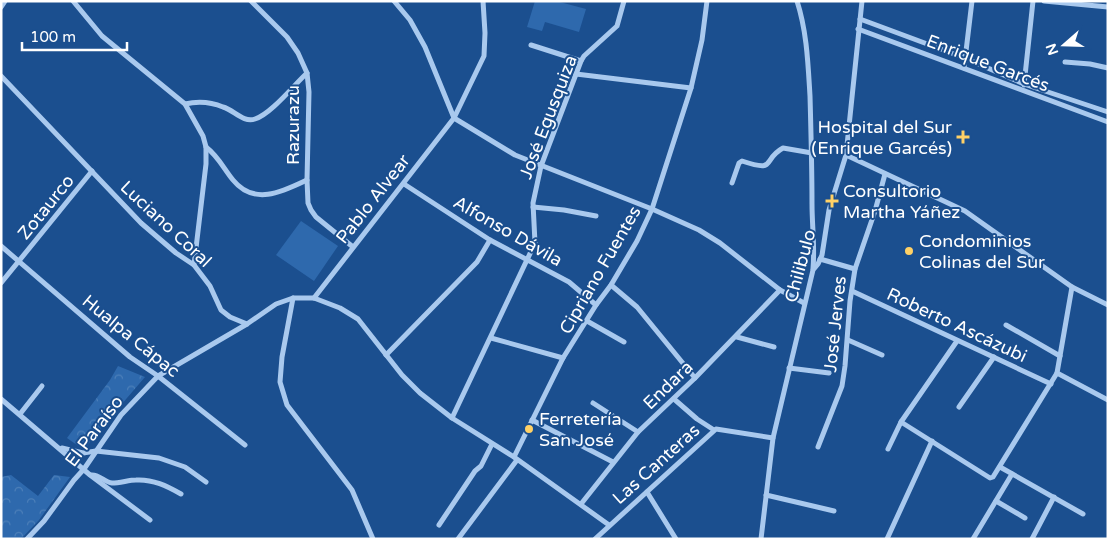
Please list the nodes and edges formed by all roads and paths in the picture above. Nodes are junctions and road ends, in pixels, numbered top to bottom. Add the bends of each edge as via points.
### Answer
1 (5, 1) edge
2 (73, 1) edge
3 (251, 1) edge
4 (394, 1) edge
5 (483, 1) edge
6 (624, 1) edge
7 (706, 1) edge
8 (797, 1) edge
9 (862, 1) edge
10 (972, 1) edge
11 (1033, 1) edge
12 (1044, 1) edge
13 (1108, 6) edge
14 (1, 7) edge
15 (860, 19) junction
16 (858, 28) junction
17 (531, 44) dead end
18 (964, 58) junction
19 (581, 61) junction
20 (1065, 62) dead end
21 (964, 68) junction
22 (1108, 68) edge
23 (306, 73) junction
24 (576, 74) junction
25 (1, 76) edge
26 (1024, 84) junction
27 (691, 88) junction
28 (1023, 90) junction
29 (185, 104) junction
30 (1108, 112) edge
31 (454, 118) junction
32 (1108, 122) edge
33 (206, 147) junction
34 (812, 153) junction
35 (846, 155) junction
36 (542, 166) junction
37 (92, 171) junction
38 (885, 174) junction
39 (307, 180) junction
40 (732, 183) dead end
41 (404, 184) junction
42 (533, 207) junction
43 (652, 209) junction
44 (596, 216) dead end
45 (490, 240) junction
46 (1, 246) edge
47 (353, 247) junction
48 (820, 259) junction
49 (20, 260) junction
50 (527, 261) junction
51 (194, 265) junction
52 (855, 269) junction
53 (813, 270) junction
54 (1, 283) edge
55 (611, 285) junction
56 (1072, 287) junction
57 (780, 290) junction
58 (852, 291) junction
59 (293, 298) junction
60 (314, 298) junction
61 (804, 303) junction
62 (596, 305) junction
63 (1108, 306) edge
64 (587, 321) junction
65 (247, 324) junction
66 (1006, 325) dead end
67 (737, 337) junction
68 (491, 338) junction
69 (848, 340) junction
70 (957, 341) junction
71 (624, 342) dead end
72 (774, 347) dead end
73 (386, 354) junction
74 (882, 355) dead end
75 (1060, 356) junction
76 (994, 357) junction
77 (563, 358) junction
78 (789, 368) junction
79 (829, 373) dead end
80 (1057, 373) junction
81 (158, 376) junction
82 (695, 378) junction
83 (1051, 384) junction
84 (42, 386) dead end
85 (1, 399) edge
86 (674, 399) junction
87 (1108, 400) edge
88 (593, 403) dead end
89 (959, 407) dead end
90 (20, 414) junction
91 (452, 418) junction
92 (532, 420) junction
93 (901, 422) junction
94 (714, 430) junction
95 (638, 432) junction
96 (773, 438) junction
97 (932, 441) junction
98 (245, 444) dead end
99 (492, 444) junction
100 (59, 447) junction
101 (818, 447) dead end
102 (888, 449) dead end
103 (96, 451) junction
104 (516, 459) junction
105 (613, 462) junction
106 (1000, 467) junction
107 (84, 468) junction
108 (1012, 474) junction
109 (90, 475) junction
110 (206, 482) dead end
111 (647, 492) junction
112 (181, 494) dead end
113 (766, 495) junction
114 (1054, 497) junction
115 (996, 501) junction
116 (581, 504) junction
117 (834, 512) dead end
118 (1083, 514) dead end
119 (1025, 518) dead end
120 (150, 520) dead end
121 (439, 525) dead end
122 (609, 525) junction
123 (26, 539) edge
124 (373, 539) edge
125 (458, 539) edge
126 (595, 539) edge
127 (676, 539) edge
128 (761, 539) edge
129 (887, 539) edge
130 (973, 539) edge
131 (1032, 539) edge

1 - 14 street
2 - 29 street via 102,36
3 - 23 street, Razurazu via 287,37
4 - 31 street via 410,20 425,47
5 - 31 street, Pablo Alvear via 484,56
6 - 19 street, José Egusquiza via 616,26
7 - 27 street, Cipriano Fuentes via 702,40
8 - 34 street via 807,39
9 - 15 street, Chilibulo
10 - 18 street
11 - 26 street
12 - 13 street
15 - 16 street, Chilibulo
15 - 18 street, Enrique Garcés
16 - 21 street, Enrique Garcés
16 - 35 street, Chilibulo
17 - 19 street
18 - 21 street
18 - 26 street, Enrique Garcés
19 - 24 street, José Egusquiza
20 - 22 street
21 - 28 street, Enrique Garcés
23 - 29 street via 257,119 246,120 225,107 209,103
23 - 39 street, Razurazu via 309,92
24 - 27 street
24 - 36 street, José Egusquiza
25 - 37 street, Luciano Coral
26 - 28 street
26 - 30 street, Enrique Garcés
27 - 43 street, Cipriano Fuentes
28 - 32 street, Enrique Garcés
29 - 33 street
31 - 36 street via 515,155
31 - 41 street, Pablo Alvear
33 - 39 street, Razurazu via 234,181 253,195 266,195
33 - 51 street
34 - 40 street via 783,148 763,167 742,161
34 - 53 street
35 - 38 street
35 - 48 street, Chilibulo via 829,210
36 - 42 street, José Egusquiza
36 - 43 street
37 - 49 street, Zotaurco
37 - 51 street, Luciano Coral via 141,224
38 - 52 street, José Jerves
38 - 56 street via 964,212
39 - 47 street, Razurazu via 308,203 316,217
41 - 45 street, Alfonso Dávila
41 - 47 street, Pablo Alvear
42 - 44 street
42 - 50 street, José Egusquiza via 535,241
43 - 55 street, Cipriano Fuentes
43 - 57 street via 720,242
45 - 50 street, Alfonso Dávila
45 - 73 street via 477,262
46 - 49 street, Hualpa Cápac
47 - 60 street, Pablo Alvear
48 - 52 street
48 - 53 street, Chilibulo
49 - 54 street, Zotaurco
49 - 81 street, Hualpa Cápac via 130,357
50 - 62 street, Alfonso Dávila via 569,282
50 - 68 street, José Egusquiza
51 - 65 street, Luciano Coral via 210,286 221,310
52 - 58 street, José Jerves
53 - 61 street, Chilibulo
55 - 62 street, Cipriano Fuentes
55 - 82 street via 637,307
56 - 63 street
56 - 75 street
57 - 61 street
57 - 67 street, Endara
58 - 69 street, José Jerves
58 - 70 street, Roberto Ascázubi
59 - 60 street
59 - 65 street via 276,304
59 - 124 street via 280,382 287,405 352,490
60 - 73 street via 358,319
61 - 78 street, Chilibulo
62 - 64 street, Cipriano Fuentes
64 - 71 street
64 - 77 street, Cipriano Fuentes
65 - 81 street, El Paraíso
66 - 75 street
67 - 72 street
67 - 82 street, Endara
68 - 77 street
68 - 91 street, José Egusquiza
69 - 74 street
69 - 101 street, José Jerves via 842,386
70 - 76 street, Roberto Ascázubi
70 - 93 street
73 - 91 street via 402,376
75 - 80 street
76 - 83 street, Roberto Ascázubi
76 - 89 street
77 - 92 street, Cipriano Fuentes
78 - 79 street
78 - 96 street, Chilibulo
80 - 83 street
80 - 87 street
81 - 98 street, Hualpa Cápac
81 - 103 street, El Paraíso via 121,415
82 - 86 street, Endara
83 - 106 street
84 - 90 street
85 - 90 street
86 - 94 street
86 - 95 street, Endara
88 - 95 street
90 - 100 street
91 - 99 street
92 - 104 street, Cipriano Fuentes
92 - 105 street
93 - 97 street
93 - 102 street
94 - 96 street, Las Canteras via 718,428
94 - 111 street, Las Canteras
95 - 105 street, Endara
96 - 113 street, Chilibulo
97 - 106 street via 990,478
97 - 129 street
99 - 104 street
99 - 121 street via 481,466
100 - 103 street via 83,453
100 - 107 street
103 - 107 street, El Paraíso
103 - 110 street via 159,458 185,467
104 - 116 street
104 - 125 street, Cipriano Fuentes
105 - 116 street, Endara
106 - 108 street
107 - 109 street
107 - 123 street, El Paraíso via 44,521
108 - 114 street
108 - 115 street
109 - 112 street via 96,474 112,483 153,481
109 - 120 street
111 - 122 street, Las Canteras
111 - 127 street
113 - 117 street
113 - 128 street, Chilibulo
114 - 118 street
114 - 131 street
115 - 119 street
115 - 130 street
116 - 122 street
122 - 126 street, Las Canteras

